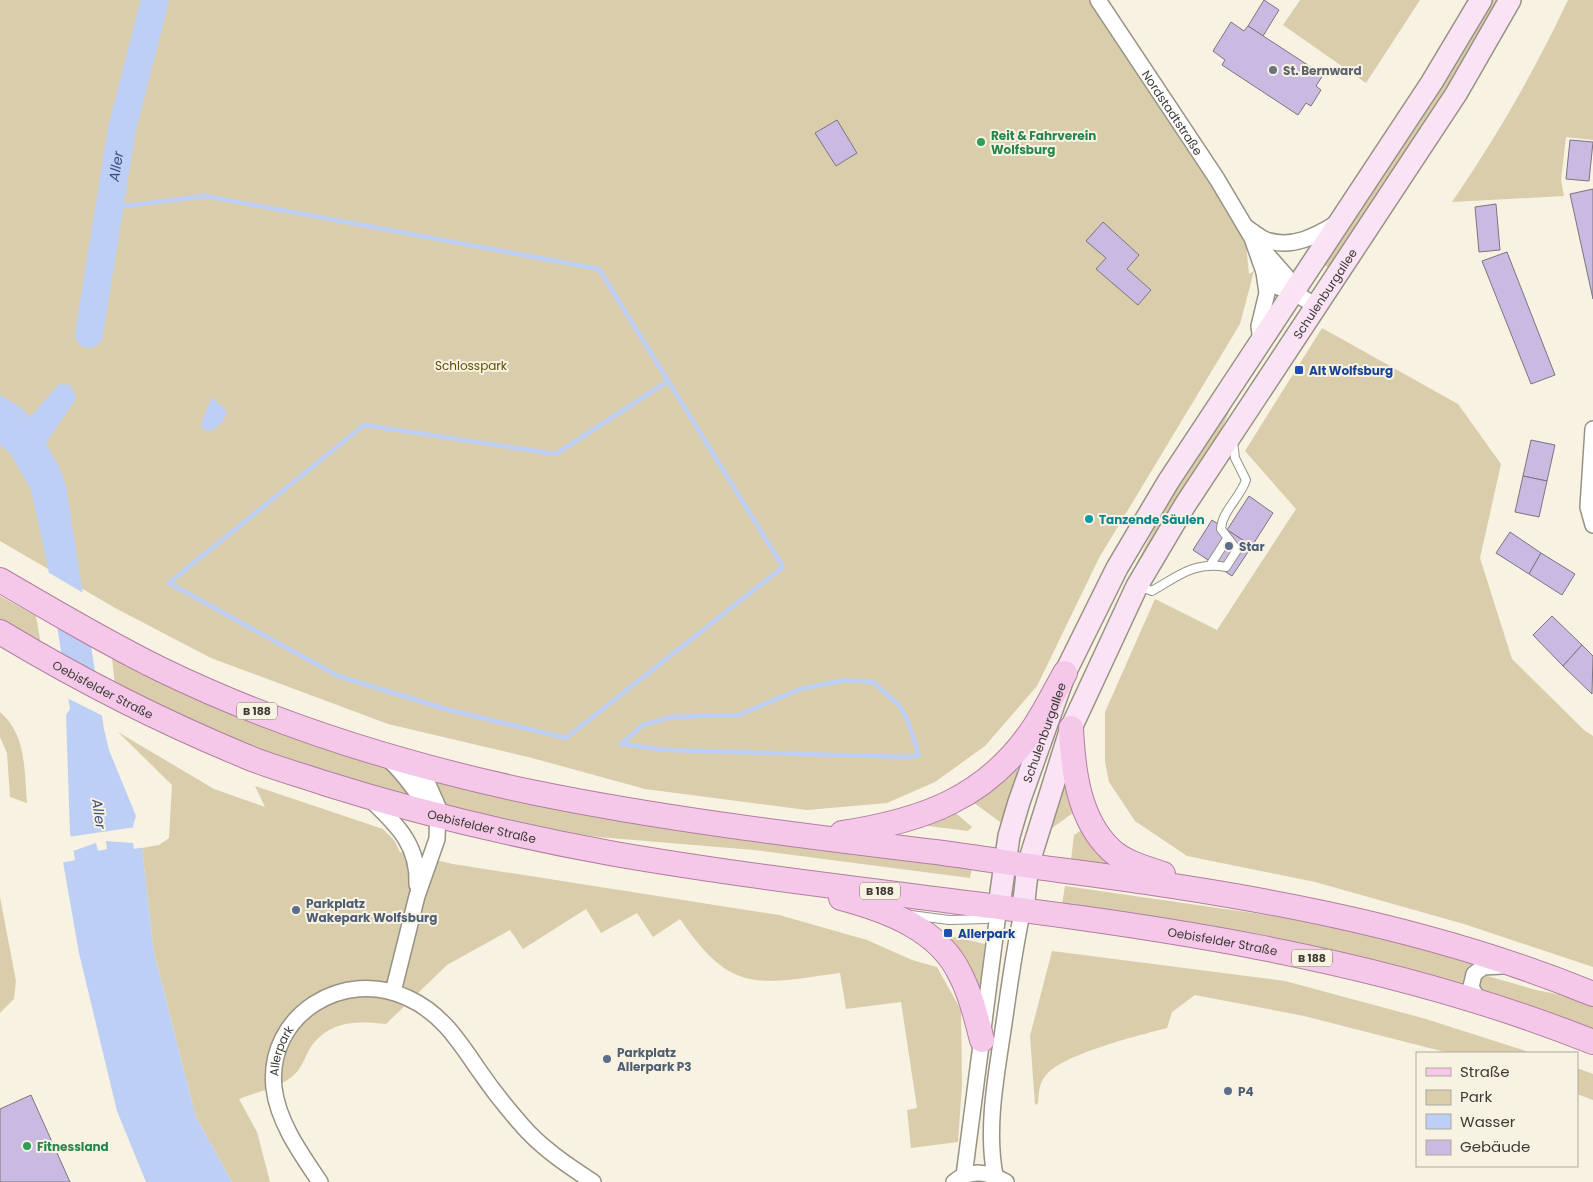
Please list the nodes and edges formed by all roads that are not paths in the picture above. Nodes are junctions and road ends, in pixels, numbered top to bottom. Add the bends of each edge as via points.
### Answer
1 (1481, 0) edge
2 (1510, 0) edge
3 (1104, 2) edge
4 (1340, 220) junction
5 (1248, 232) junction
6 (1264, 272) junction
7 (1293, 292) junction
8 (1316, 306) junction
9 (1261, 341) junction
10 (1593, 429) edge
11 (1232, 435) junction
12 (1593, 526) edge
13 (1227, 539) junction
14 (1210, 564) junction
15 (1117, 568) junction
16 (0, 580) edge
17 (1138, 586) junction
18 (0, 632) edge
19 (1065, 673) junction
20 (1071, 728) junction
21 (382, 754) junction
22 (409, 762) junction
23 (369, 797) junction
24 (437, 816) junction
25 (815, 837) junction
26 (1004, 862) junction
27 (1028, 865) junction
28 (762, 876) junction
29 (1212, 892) junction
30 (417, 896) junction
31 (999, 906) junction
32 (1023, 909) junction
33 (884, 911) junction
34 (1513, 964) junction
35 (393, 992) junction
36 (1593, 994) edge
37 (1479, 1001) junction
38 (982, 1040) junction
39 (1593, 1042) edge
40 (959, 1179) edge
41 (1000, 1179) edge
42 (320, 1182) edge
43 (593, 1182) edge

1 - 4 street, Schulenburgallee via 1432,82
2 - 8 street, Schulenburgallee via 1456,94
3 - 5 street, Nordstadtstraße
4 - 5 street, Nordstadtstraße via 1316,236 1289,244 1266,240
4 - 7 street, Schulenburgallee
5 - 6 street, Nordstadtstraße
5 - 7 street, Nordstadtstraße via 1286,276
6 - 7 street, Nordstadtstraße via 1278,287
6 - 9 street, Nordstadtstraße via 1267,293 1259,326
7 - 8 street, Nordstadtstraße
7 - 9 street, Schulenburgallee
8 - 11 street, Schulenburgallee
9 - 15 street, Schulenburgallee via 1168,482
10 - 12 street via 1588,507
11 - 13 lane via 1235,458 1246,480 1222,520 1221,529
11 - 17 street, Schulenburgallee via 1185,505
13 - 14 lane
13 - 14 lane via 1237,550 1226,567
14 - 17 lane via 1192,569 1152,591
15 - 17 street
15 - 19 street, Schulenburgallee
16 - 21 main road, B 188 via 110,644 232,702
17 - 20 street, Schulenburgallee
18 - 23 main road, Oebisfelder Straße / B 188 via 117,697 247,758
19 - 25 main road via 1034,727 1015,750 991,775 955,802 914,819
19 - 26 street, Schulenburgallee via 1019,802
20 - 27 street, Schulenburgallee
20 - 29 main road via 1080,800 1111,850 1135,864
21 - 22 main road, B 188
21 - 24 street via 400,769
22 - 24 street via 420,771 430,788 438,807
22 - 25 main road, B 188 via 603,806
23 - 24 main road, Oebisfelder Straße / B 188
23 - 30 street via 402,830 418,869
24 - 28 main road, Oebisfelder Straße / B 188 via 613,853
24 - 30 street via 437,839
25 - 26 main road, B 188
26 - 27 main road, B 188
26 - 31 street, Schulenburgallee
27 - 29 main road, B 188
27 - 32 street, Schulenburgallee
28 - 31 main road, Oebisfelder Straße / B 188
28 - 33 main road
29 - 34 main road, B 188 via 1406,933
30 - 35 street
31 - 32 main road, B 188
31 - 33 lane via 987,919 970,920
31 - 38 street
32 - 37 main road, Oebisfelder Straße / B 188 via 1150,926 1305,956
32 - 41 street via 997,1069 991,1152
33 - 38 main road via 929,937 953,962 972,1002
34 - 36 main road, B 188
34 - 37 street via 1483,967 1474,974 1471,987
35 - 42 street, Allerpark via 378,988 352,988 333,993 301,1014 278,1050 274,1065 278,1110
35 - 43 street, Allerpark via 422,1006 442,1021 460,1040 521,1125 545,1148
37 - 39 main road, Oebisfelder Straße / B 188
38 - 40 street
40 - 41 street via 976,1172

